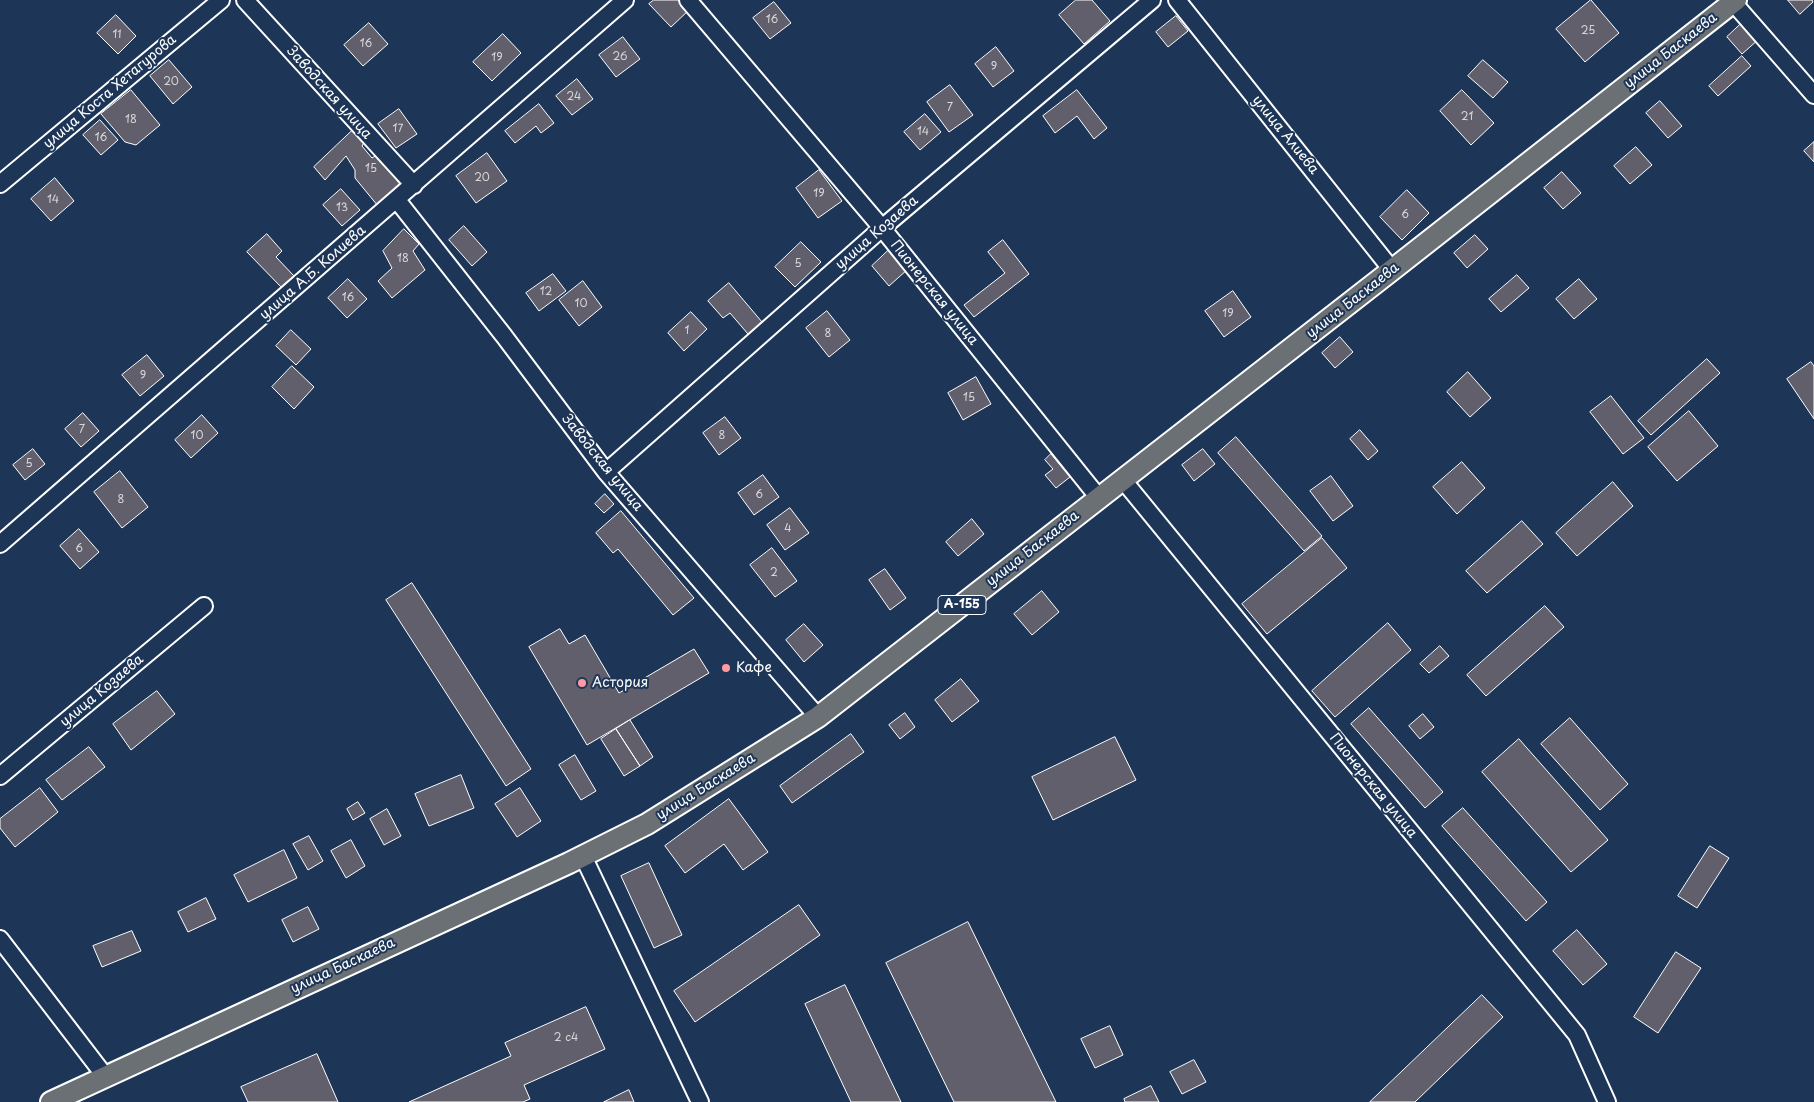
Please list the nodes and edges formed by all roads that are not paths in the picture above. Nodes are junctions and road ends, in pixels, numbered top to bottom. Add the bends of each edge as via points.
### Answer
1 (220, 0) edge
2 (245, 0) edge
3 (625, 0) edge
4 (688, 0) edge
5 (1152, 0) edge
6 (1177, 0) edge
7 (1733, 1) edge
8 (1814, 95) edge
9 (0, 184) edge
10 (414, 185) junction
11 (397, 200) junction
12 (882, 228) junction
13 (1392, 270) junction
14 (606, 472) junction
15 (1122, 480) junction
16 (1099, 498) junction
17 (0, 544) edge
18 (204, 606) dead end
19 (818, 717) junction
20 (0, 776) edge
21 (583, 856) junction
22 (0, 939) edge
23 (105, 1076) junction
24 (51, 1102) edge
25 (700, 1102) edge
26 (1607, 1102) edge

1 - 9 street, улица Коста Хетагурова
2 - 10 street, Заводская улица
3 - 10 street, улица А.Б. Колиева
4 - 12 street, Пионерская улица
5 - 12 street, улица Козаева
6 - 13 street, улица Алиева
7 - 8 street
7 - 13 main road, улица Баскаева / А-155
10 - 11 street, улица А.Б. Колиева
11 - 14 street, Заводская улица
11 - 17 street, улица А.Б. Колиева
12 - 14 street, улица Козаева
12 - 16 street, Пионерская улица
13 - 15 main road, улица Баскаева / А-155
14 - 19 street, Заводская улица
15 - 16 main road, улица Баскаева / А-155
15 - 26 street, Пионерская улица via 1577,1035
16 - 19 main road, улица Баскаева / А-155
18 - 20 street, улица Козаева
19 - 21 main road, улица Баскаева / А-155 via 647,824
21 - 23 main road, улица Баскаева / А-155
21 - 25 street
22 - 23 street
23 - 24 main road, А-155

